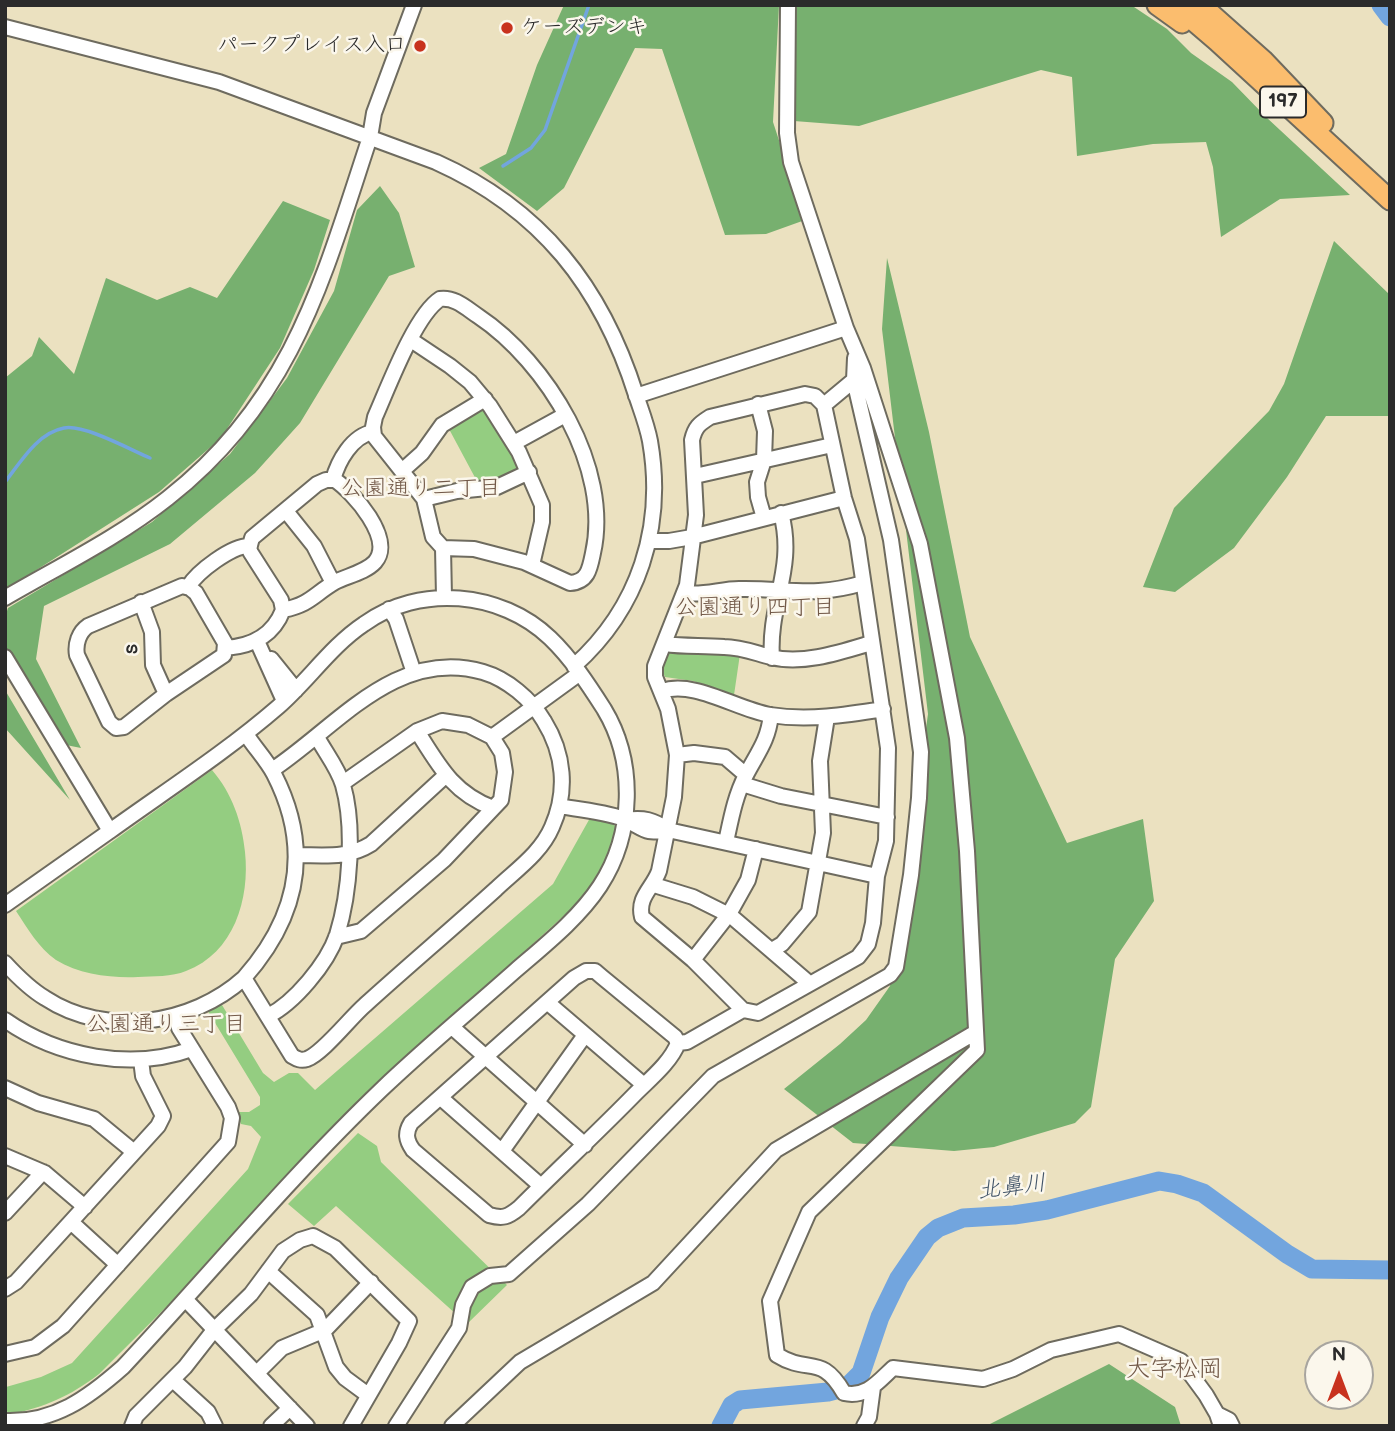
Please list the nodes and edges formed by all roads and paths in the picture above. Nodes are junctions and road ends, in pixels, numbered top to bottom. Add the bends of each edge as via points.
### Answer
1 (414, 5) edge
2 (424, 5) edge
3 (788, 5) edge
4 (1157, 5) edge
5 (1175, 5) edge
6 (1200, 5) edge
7 (5, 27) edge
8 (1272, 92) junction
9 (370, 137) junction
10 (1390, 192) edge
11 (1390, 200) edge
12 (846, 328) junction
13 (411, 340) junction
14 (855, 350) junction
15 (854, 380) junction
16 (636, 396) junction
17 (485, 399) junction
18 (758, 404) junction
19 (824, 405) junction
20 (565, 415) junction
21 (373, 432) junction
22 (514, 443) junction
23 (832, 445) junction
24 (764, 460) junction
25 (402, 470) junction
26 (529, 472) junction
27 (695, 476) junction
28 (332, 480) junction
29 (844, 498) junction
30 (424, 499) junction
31 (286, 511) junction
32 (781, 513) junction
33 (764, 518) junction
34 (694, 537) junction
35 (649, 541) junction
36 (250, 545) junction
37 (443, 548) junction
38 (532, 565) junction
39 (333, 583) junction
40 (863, 583) junction
41 (188, 587) junction
42 (780, 592) junction
43 (685, 593) junction
44 (444, 597) junction
45 (5, 598) edge
46 (141, 602) junction
47 (389, 609) junction
48 (283, 610) junction
49 (257, 641) junction
50 (872, 643) junction
51 (665, 644) junction
52 (226, 648) junction
53 (5, 657) edge
54 (772, 658) junction
55 (577, 669) junction
56 (414, 673) junction
57 (296, 690) junction
58 (662, 691) junction
59 (166, 694) junction
60 (284, 701) junction
61 (534, 707) junction
62 (883, 709) junction
63 (771, 715) junction
64 (827, 717) junction
65 (417, 732) junction
66 (246, 734) junction
67 (317, 737) junction
68 (492, 737) junction
69 (677, 755) junction
70 (272, 770) junction
71 (445, 776) junction
72 (744, 779) junction
73 (343, 783) junction
74 (821, 803) junction
75 (560, 806) junction
76 (493, 808) junction
77 (887, 817) junction
78 (626, 820) junction
79 (668, 830) junction
80 (110, 831) junction
81 (726, 842) junction
82 (756, 849) junction
83 (296, 855) junction
84 (349, 855) junction
85 (818, 863) junction
86 (877, 876) junction
87 (654, 885) junction
88 (5, 905) edge
89 (729, 914) junction
90 (336, 937) junction
91 (772, 950) junction
92 (693, 960) junction
93 (5, 962) edge
94 (244, 978) junction
95 (809, 983) junction
96 (547, 1002) junction
97 (744, 1010) junction
98 (268, 1016) junction
99 (177, 1017) junction
100 (5, 1020) edge
101 (452, 1027) junction
102 (976, 1032) junction
103 (585, 1035) junction
104 (678, 1043) junction
105 (192, 1049) junction
106 (486, 1058) junction
107 (141, 1060) junction
108 (644, 1086) junction
109 (5, 1088) edge
110 (441, 1098) junction
111 (537, 1103) junction
112 (585, 1145) junction
113 (502, 1151) junction
114 (134, 1152) junction
115 (5, 1156) edge
116 (43, 1172) junction
117 (541, 1186) junction
118 (85, 1207) junction
119 (5, 1213) edge
120 (71, 1222) junction
121 (118, 1265) junction
122 (268, 1271) junction
123 (371, 1282) junction
124 (5, 1289) edge
125 (186, 1300) junction
126 (214, 1330) junction
127 (322, 1332) junction
128 (5, 1354) edge
129 (258, 1372) junction
130 (173, 1380) junction
131 (873, 1387) junction
132 (368, 1395) junction
133 (290, 1408) junction
134 (1219, 1420) edge
135 (5, 1421) edge
136 (132, 1426) edge
137 (215, 1426) edge
138 (271, 1426) edge
139 (307, 1426) edge
140 (351, 1426) edge
141 (396, 1426) edge
142 (452, 1426) edge
143 (864, 1426) edge
144 (1232, 1426) edge

1 - 9 street via 374,113
2 - 9 street via 383,116
3 - 12 street via 791,162
4 - 8 highway
5 - 8 highway, 197
6 - 10 highway, 197 via 1263,60
7 - 9 street via 219,82
8 - 11 highway, 197
9 - 16 street via 456,171 498,196 542,233 598,304 620,347
9 - 45 street via 301,331 247,421 215,457 165,500
12 - 14 street
12 - 16 street
13 - 17 street via 459,373
13 - 20 street via 435,303 444,298 454,300 527,359
13 - 21 street via 375,417
14 - 15 street
14 - 102 street via 920,544 957,738
15 - 19 street
15 - 141 street via 891,540 921,751 911,875 896,967 890,975 713,1076 588,1203 509,1274 490,1276 472,1287 459,1328
16 - 35 street via 653,469
17 - 22 street
17 - 25 street via 442,425 422,453
18 - 19 street via 805,394 816,396
18 - 24 street via 765,431
18 - 27 street via 699,424 692,440
19 - 23 street
20 - 22 street
20 - 38 street via 588,464 594,490 594,551 587,575 574,583
21 - 25 street
21 - 28 street via 358,438
22 - 26 street
23 - 24 street
23 - 29 street
24 - 27 street
24 - 33 street via 757,482
25 - 30 street
26 - 30 street via 497,487
26 - 38 street via 542,505
27 - 34 street
28 - 31 street via 317,484
28 - 39 street via 366,510 379,549 373,564
29 - 32 street
29 - 40 street via 857,539
30 - 37 street via 433,537
31 - 36 street via 256,534
31 - 39 street via 314,546
32 - 33 street
32 - 42 street via 787,544
33 - 34 street
34 - 35 street
34 - 43 street
35 - 55 street via 613,624
36 - 41 street via 236,548 200,572
36 - 48 street
37 - 38 street via 474,550
37 - 44 street
39 - 48 street via 302,606
40 - 42 street via 828,592
40 - 50 street
41 - 46 street via 174,587
41 - 52 street via 196,593
42 - 43 street
42 - 54 street via 772,625
43 - 51 street
44 - 47 street
44 - 55 street via 489,603 523,618 550,638
46 - 59 street, s via 152,632 153,665
46 - 59 street via 85,628 77,655 116,728 128,725
47 - 56 street
47 - 57 street via 350,634
48 - 49 street via 272,629
49 - 52 street
49 - 57 street
49 - 60 street
50 - 54 street via 833,654
50 - 62 street
51 - 54 street via 742,648
51 - 58 street via 655,666
52 - 59 street via 220,660
53 - 80 street
55 - 61 street
55 - 78 street via 613,725 623,757
56 - 61 street via 430,668 468,668 492,675
56 - 67 street via 373,692
57 - 60 street
58 - 63 street via 688,687
58 - 69 street
60 - 66 street
61 - 68 street
61 - 75 street via 557,747
62 - 64 street
62 - 77 street via 888,748
63 - 64 street
63 - 72 street via 764,746
64 - 74 street via 820,761
65 - 68 street via 442,721 468,725
65 - 71 street
65 - 73 street
66 - 70 street
66 - 80 street
67 - 70 street
67 - 73 street
68 - 76 street via 502,753 505,772 501,800
69 - 72 street via 725,757
69 - 79 street
70 - 83 street via 288,810
71 - 76 street
71 - 84 street via 371,844
72 - 74 street via 781,796
72 - 81 street
73 - 84 street
74 - 77 street
74 - 85 street
75 - 78 street
75 - 98 street via 542,846 308,1059 292,1056
76 - 90 street via 444,860 361,931
77 - 86 street
78 - 79 street via 656,821
78 - 101 street via 600,886 540,949
79 - 81 street
79 - 87 street
80 - 88 street
81 - 82 street
82 - 85 street
82 - 89 street via 748,880
83 - 84 street
83 - 94 street via 290,905 276,936
84 - 90 street
85 - 86 street
85 - 91 street via 809,912
86 - 95 street via 868,944 858,957
87 - 89 street
87 - 92 street via 642,898 642,917
89 - 91 street
89 - 92 street
90 - 98 street via 316,973
91 - 95 street
92 - 97 street
93 - 99 street via 46,998 79,1013 124,1021
94 - 98 street
94 - 99 street via 211,1002
95 - 97 street via 758,1013
96 - 103 street
96 - 104 street via 574,978 595,971
96 - 106 street
97 - 104 street
99 - 105 street
100 - 107 street via 66,1049
101 - 106 street
101 - 125 street via 313,1157
102 - 131 street via 977,1050 809,1212 770,1301 777,1355 788,1362 823,1368 844,1393 856,1395
102 - 142 street via 776,1150 653,1283 520,1363
103 - 108 street
103 - 111 street
104 - 108 street
105 - 107 street
105 - 121 street via 232,1118 228,1142
106 - 110 street
106 - 111 street
107 - 114 street via 143,1076 163,1116
108 - 112 street
109 - 114 street via 94,1119
110 - 113 street
110 - 117 street via 411,1123 407,1131 413,1150 489,1215 508,1217
111 - 112 street
111 - 113 street
112 - 117 street
113 - 117 street
114 - 118 street
115 - 116 street
116 - 118 street
116 - 119 street
118 - 120 street
120 - 121 street
120 - 124 street
121 - 128 street via 49,1338 35,1347
122 - 123 street via 283,1251 313,1236 335,1248
122 - 126 street
122 - 127 street via 317,1315
123 - 127 street
123 - 132 street via 409,1321
125 - 126 street
125 - 135 street via 91,1395 64,1411 33,1420
126 - 129 street
126 - 130 street
127 - 129 street via 282,1348
127 - 132 street via 336,1367
129 - 133 street
130 - 136 street via 135,1416
130 - 137 street via 208,1412
131 - 134 street via 893,1368 983,1379 1051,1350 1119,1334 1181,1361
131 - 143 street
132 - 140 street
133 - 138 street
133 - 139 street
134 - 144 street via 1229,1420

